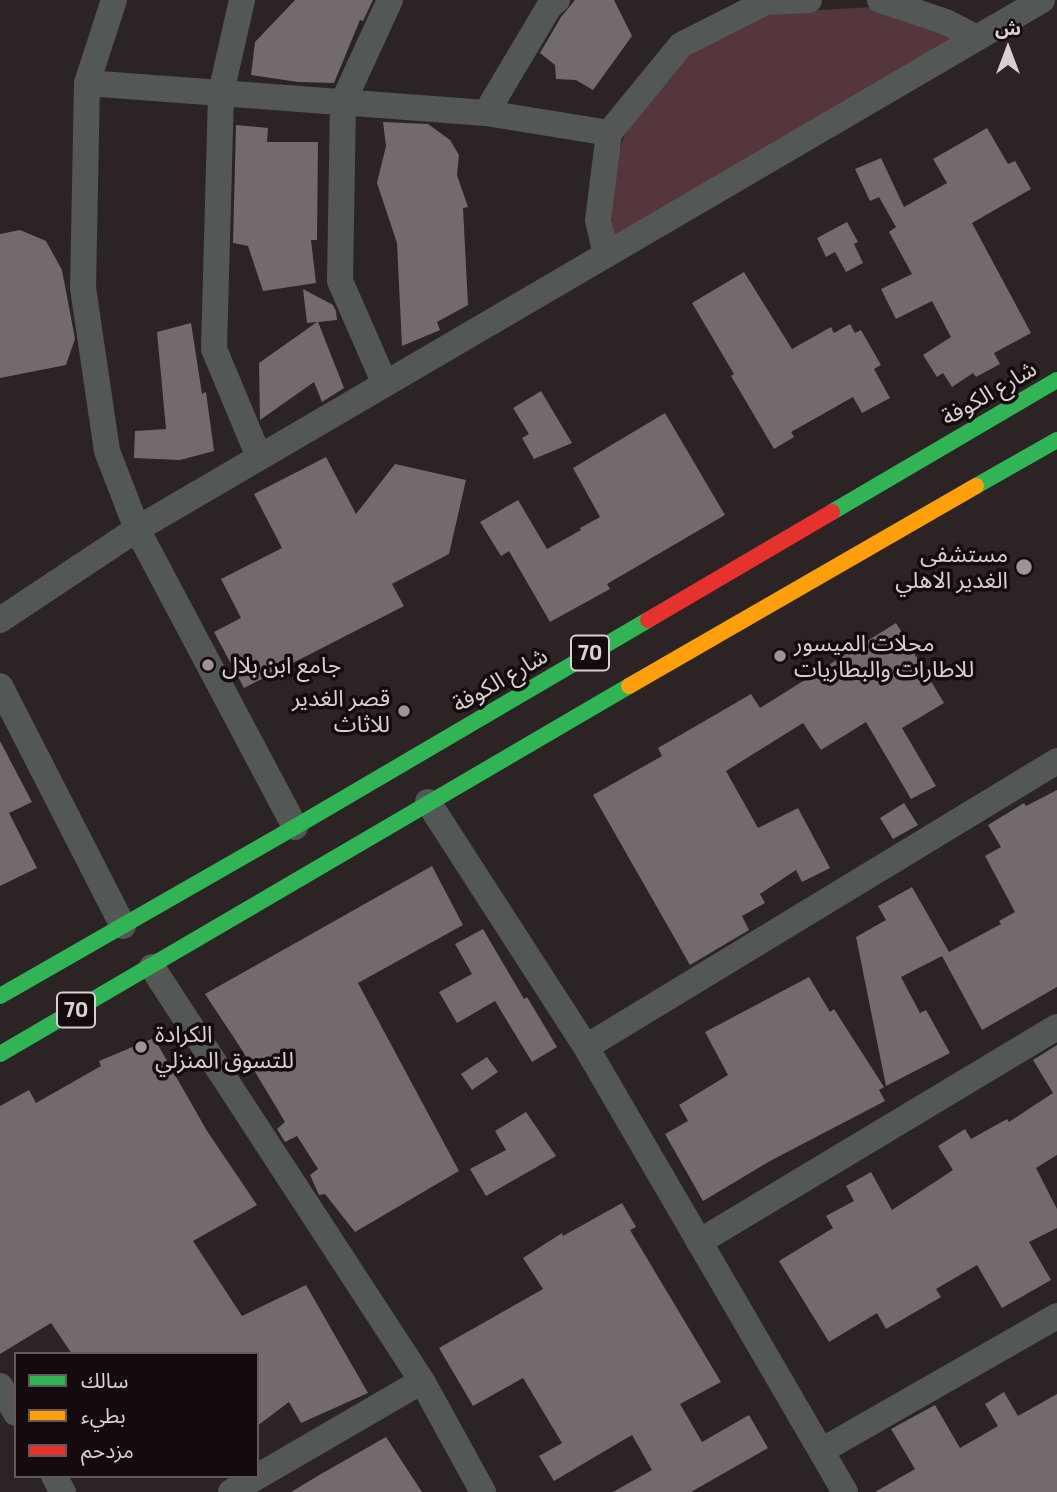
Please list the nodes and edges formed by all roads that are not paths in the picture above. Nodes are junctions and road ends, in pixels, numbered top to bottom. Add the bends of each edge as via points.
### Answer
1 (114, 0) edge
2 (242, 0) edge
3 (390, 0) edge
4 (556, 0) edge
5 (809, 0) edge
6 (880, 0) edge
7 (1042, 0) edge
8 (977, 38) junction
9 (87, 83) junction
10 (221, 93) junction
11 (344, 102) junction
12 (486, 113) junction
13 (609, 133) junction
14 (606, 255) junction
15 (1057, 380) edge
16 (385, 384) junction
17 (954, 439) junction
18 (1057, 440) edge
19 (986, 442) dead end
20 (259, 457) junction
21 (957, 478) dead end
22 (911, 524) junction
23 (136, 529) junction
24 (0, 620) edge
25 (0, 687) edge
26 (1057, 761) edge
27 (428, 802) junction
28 (295, 827) junction
29 (123, 926) junction
30 (152, 967) junction
31 (0, 996) edge
32 (1057, 1027) edge
33 (586, 1047) junction
34 (0, 1054) edge
35 (699, 1242) junction
36 (1057, 1316) edge
37 (422, 1381) junction
38 (0, 1386) edge
39 (14, 1410) edge
40 (821, 1451) junction
41 (259, 1476) edge
42 (255, 1478) edge
43 (231, 1492) edge
44 (484, 1492) edge
45 (845, 1492) edge

1 - 9 street
2 - 10 street
3 - 11 street
4 - 12 street
5 - 13 street via 766,2 681,45
6 - 8 street via 946,22
7 - 8 street
8 - 14 street
9 - 10 street
9 - 23 street via 83,288 107,451
10 - 11 street
10 - 20 street via 214,349
11 - 12 street
11 - 16 street via 340,281
12 - 13 street
13 - 14 street via 598,220
14 - 16 street
15 - 17 highway, شارع الكوفة / 70
16 - 20 street
17 - 19 highway via 973,436
17 - 28 highway, شارع الكوفة / 70
18 - 22 highway, 70
20 - 23 street
21 - 22 highway
22 - 27 highway, 70
23 - 24 street
23 - 28 street
25 - 29 street
26 - 33 street
27 - 30 highway, 70
27 - 33 street
28 - 29 highway, شارع الكوفة / 70
29 - 31 highway, شارع الكوفة / 70
30 - 34 highway, 70
30 - 37 street
32 - 35 street
33 - 35 street
35 - 40 street
36 - 40 street
37 - 41 street
37 - 44 street
38 - 39 street
40 - 45 street
42 - 43 street

